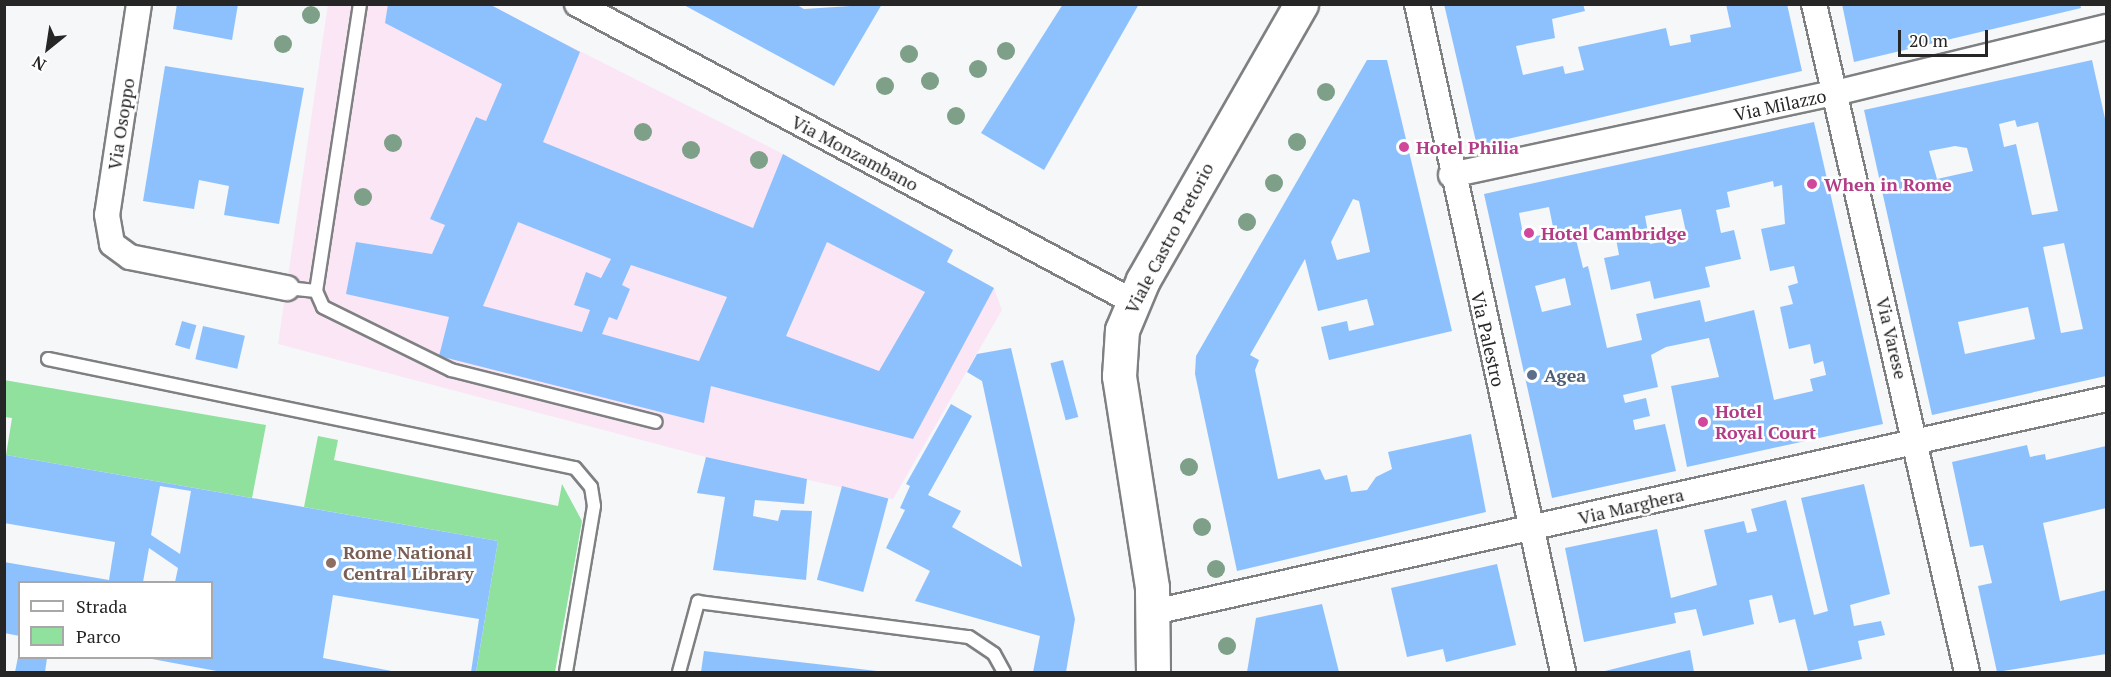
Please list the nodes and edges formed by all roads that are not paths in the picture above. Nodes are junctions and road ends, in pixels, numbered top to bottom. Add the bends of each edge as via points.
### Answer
1 (139, 4) edge
2 (360, 4) edge
3 (577, 4) edge
4 (1301, 4) edge
5 (1417, 4) edge
6 (1814, 4) edge
7 (2106, 27) edge
8 (1835, 93) junction
9 (1451, 175) junction
10 (287, 288) joint
11 (316, 291) junction
12 (1132, 301) junction
13 (48, 359) dead end
14 (2106, 399) edge
15 (656, 422) dead end
16 (1916, 442) junction
17 (1531, 529) junction
18 (1154, 612) junction
19 (566, 672) edge
20 (679, 672) edge
21 (1004, 672) edge
22 (1153, 672) edge
23 (1563, 672) edge
24 (1967, 672) edge

1 - 10 street, Via Osoppo via 107,215 112,244 138,260
2 - 11 lane
3 - 12 street, Via Monzambano
4 - 12 main road, Viale Castro Pretorio
5 - 9 street, Via Palestro
6 - 8 street, Via Varese
7 - 8 street, Via Milazzo
8 - 9 street, Via Milazzo
8 - 16 street, Via Varese
9 - 17 street, Via Palestro
10 - 11 lane
11 - 15 lane via 322,307 337,318 451,370
12 - 18 main road, Viale Castro Pretorio via 1122,330 1119,376
13 - 19 lane via 575,468 591,487 594,506
14 - 16 street, Via Marghera
16 - 17 street, Via Marghera
16 - 24 street, Via Varese
17 - 18 street, Via Marghera
17 - 23 street, Via Palestro
18 - 22 main road, Viale Castro Pretorio
20 - 21 lane via 698,602 969,637 994,654

